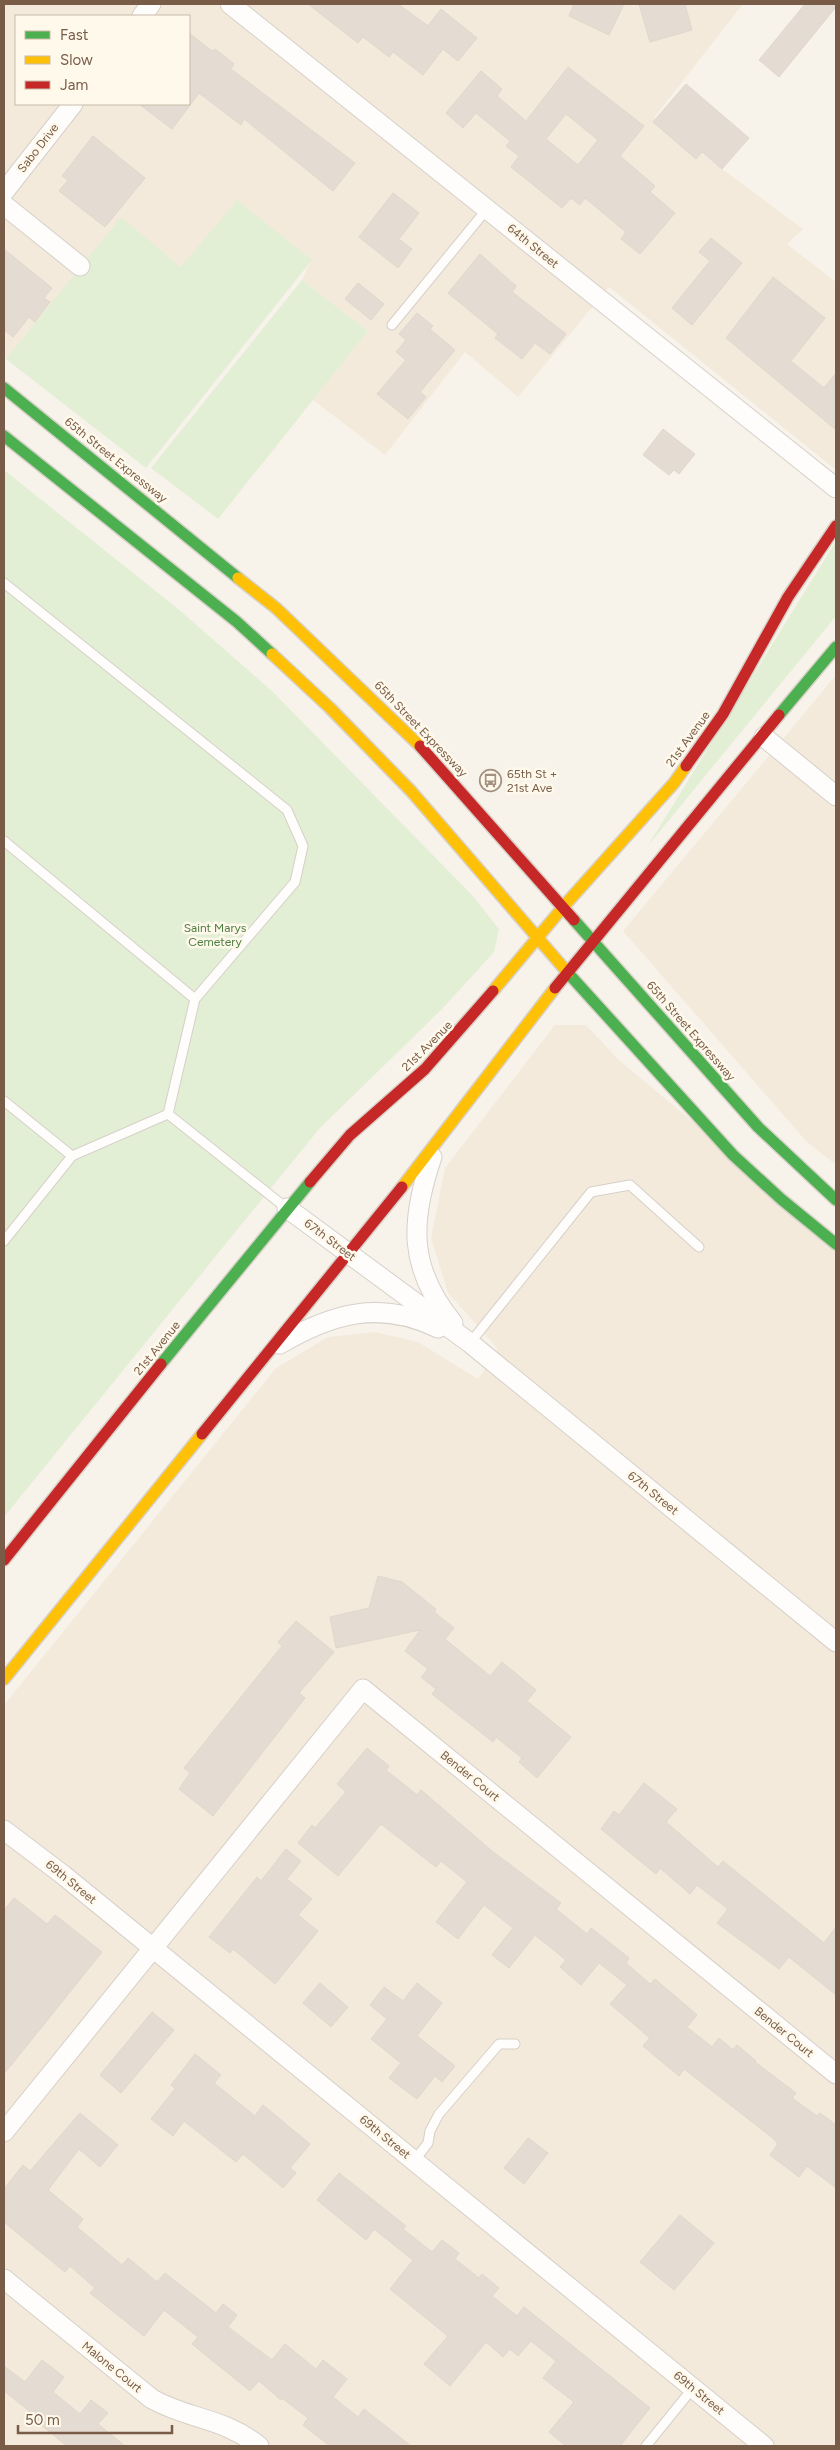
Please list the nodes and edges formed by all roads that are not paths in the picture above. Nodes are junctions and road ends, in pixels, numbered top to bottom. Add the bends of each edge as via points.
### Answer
1 (151, 4) edge
2 (230, 4) edge
3 (143, 15) edge
4 (72, 105) edge
5 (4, 192) edge
6 (4, 205) edge
7 (487, 209) junction
8 (80, 266) dead end
9 (392, 325) dead end
10 (4, 388) edge
11 (4, 436) edge
12 (836, 488) edge
13 (836, 526) edge
14 (4, 583) edge
15 (836, 647) edge
16 (764, 737) junction
17 (836, 796) edge
18 (4, 841) edge
19 (564, 906) junction
20 (538, 939) junction
21 (593, 940) junction
22 (567, 972) junction
23 (195, 999) junction
24 (4, 1101) edge
25 (168, 1114) junction
26 (436, 1145) junction
27 (72, 1156) junction
28 (836, 1200) edge
29 (287, 1208) junction
30 (4, 1241) edge
31 (836, 1244) edge
32 (699, 1248) dead end
33 (348, 1254) junction
34 (470, 1343) junction
35 (268, 1351) junction
36 (6, 1553) edge
37 (836, 1642) edge
38 (4, 1679) edge
39 (4, 1830) edge
40 (153, 1948) junction
41 (514, 2044) dead end
42 (836, 2074) edge
43 (4, 2132) edge
44 (414, 2161) junction
45 (4, 2279) edge
46 (693, 2388) junction
47 (259, 2446) edge
48 (646, 2446) edge
49 (764, 2446) edge

1 - 3 street
2 - 7 street, 64th Street
4 - 5 street, Sabo Drive
6 - 8 street
7 - 9 lane
7 - 12 street, 64th Street
10 - 19 street, 65th Street Expressway via 223,563 343,670 410,735
11 - 20 street via 238,622 330,708 411,791
13 - 19 street, 21st Avenue via 788,597 723,714 674,782
14 - 23 lane via 286,810 303,846 295,882
15 - 16 street
16 - 17 street
16 - 21 street
18 - 23 lane
19 - 20 street, 21st Avenue
19 - 21 street, 65th Street Expressway
20 - 22 street
20 - 29 street, 21st Avenue via 450,1043 350,1135
21 - 22 street
21 - 28 street, 65th Street Expressway via 758,1127
22 - 26 street
22 - 31 street via 733,1155
23 - 25 lane
24 - 27 lane
25 - 27 lane
25 - 29 lane
26 - 33 street
26 - 34 street, 67th Street via 417,1206 418,1254 427,1283 441,1308
27 - 30 lane
29 - 33 street, 67th Street
29 - 36 street, 21st Avenue
32 - 34 lane via 630,1185 591,1192
33 - 34 street, 67th Street
33 - 35 street
34 - 35 street, 67th Street via 424,1321 376,1312 328,1320 305,1329
34 - 37 street, 67th Street
35 - 38 street
39 - 40 street, 69th Street
40 - 42 street, Bender Court via 363,1689
40 - 43 street
40 - 44 street, 69th Street
41 - 44 lane via 499,2044 475,2070 439,2114 430,2130 428,2142
44 - 46 street, 69th Street
45 - 47 street, Malone Court via 152,2400 170,2409 217,2421
46 - 48 lane
46 - 49 street, 69th Street

